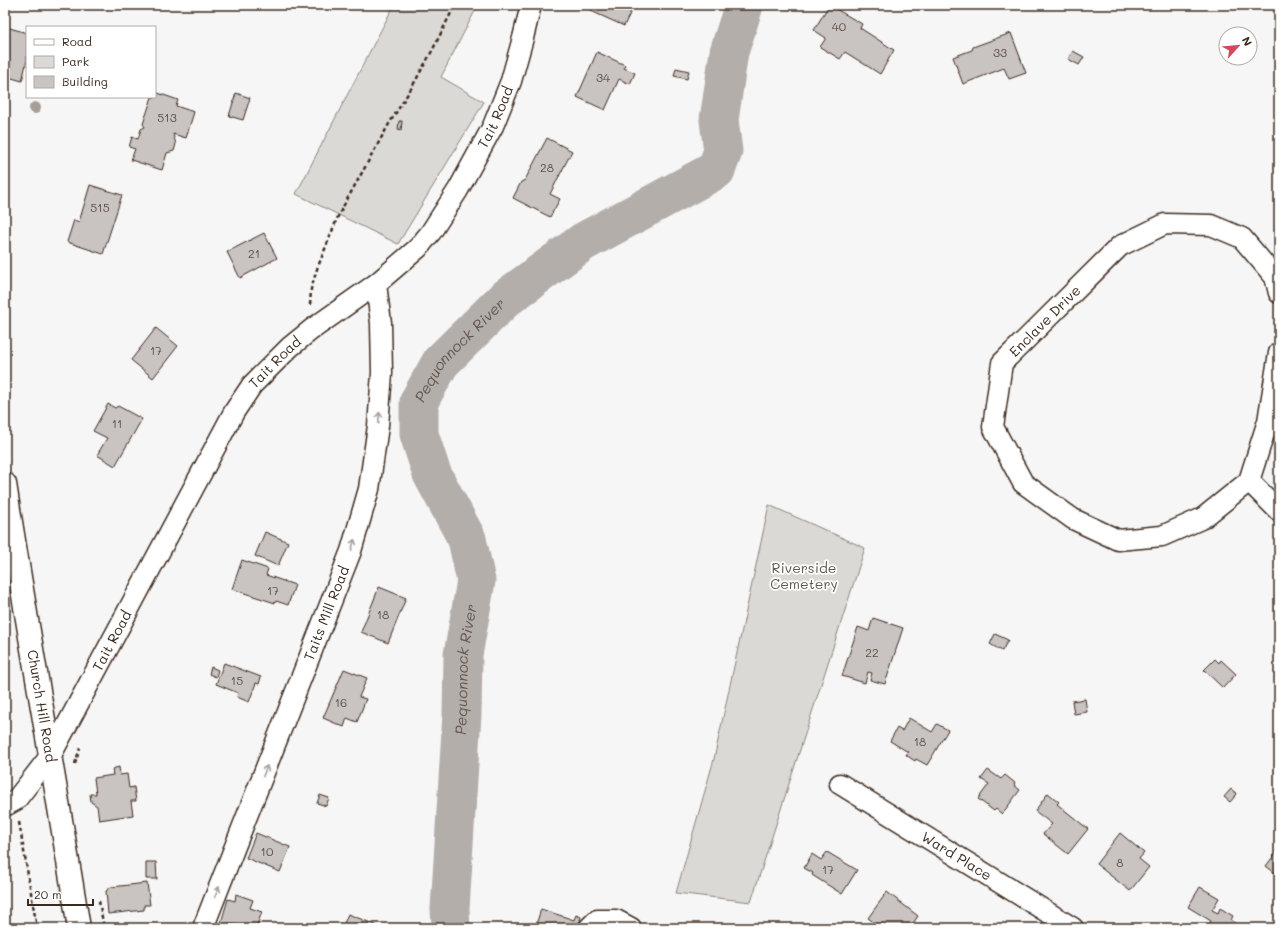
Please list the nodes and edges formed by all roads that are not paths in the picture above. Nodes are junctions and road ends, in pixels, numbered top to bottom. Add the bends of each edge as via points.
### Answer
1 (531, 5) edge
2 (376, 284) junction
3 (1279, 293) edge
4 (1279, 353) edge
5 (1249, 481) junction
6 (5, 484) edge
7 (1279, 511) edge
8 (51, 755) junction
9 (840, 784) dead end
10 (10, 803) edge
11 (79, 928) edge
12 (203, 928) edge
13 (589, 928) edge
14 (631, 928) edge
15 (1073, 928) edge

1 - 2 street, Tait Road via 511,81 492,126 458,190 418,248
2 - 8 street, Tait Road via 311,330 252,385 234,412
12 -> 2 street, Taits Mill Road via 351,551 369,489 382,373 381,323
3 - 5 street, Enclave Drive via 1275,277 1242,238 1211,225 1165,224 1120,246 1002,363 993,427 1023,483 1073,519 1118,540 1162,536 1203,518
4 - 5 street via 1268,421
5 - 7 street
6 - 8 main road, Church Hill Road
8 - 10 street, Tait Road
8 - 11 main road, Church Hill Road
9 - 15 street, Ward Place
13 - 14 street via 597,920 616,920

